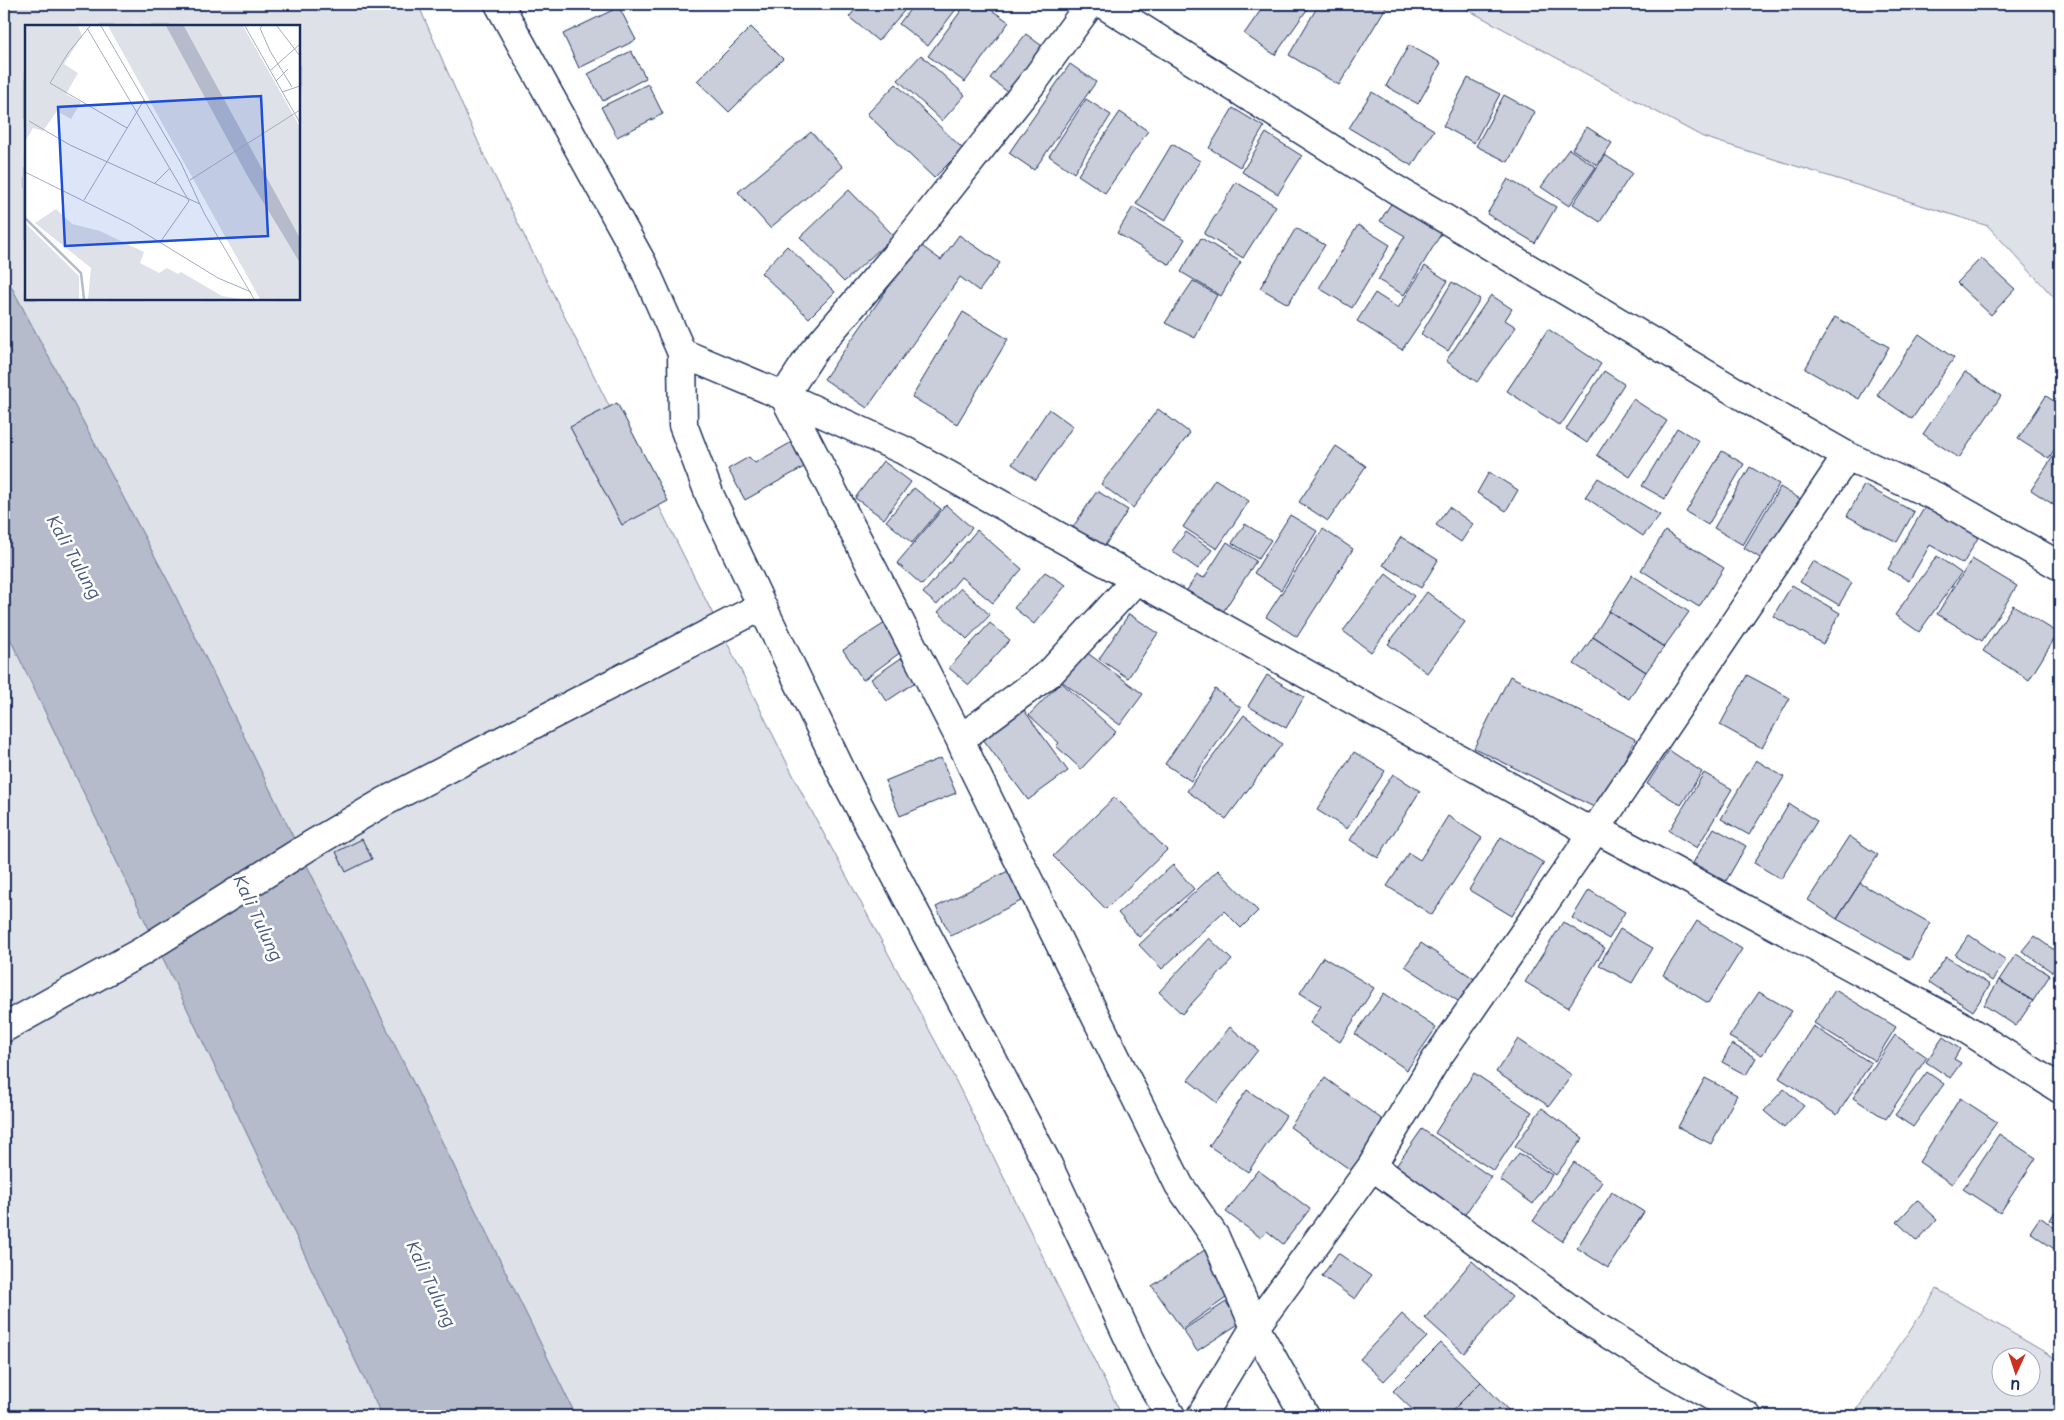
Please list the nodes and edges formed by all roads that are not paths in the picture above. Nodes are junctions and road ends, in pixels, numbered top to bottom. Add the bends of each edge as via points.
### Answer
1 (499, 4) edge
2 (1090, 4) edge
3 (1103, 4) edge
4 (682, 353) junction
5 (784, 396) junction
6 (1847, 456) junction
7 (2060, 566) edge
8 (1136, 580) junction
9 (762, 606) junction
10 (960, 739) junction
11 (1596, 829) junction
12 (4, 1028) edge
13 (2060, 1089) edge
14 (1372, 1166) junction
15 (1256, 1327) junction
16 (1171, 1416) edge
17 (1201, 1416) edge
18 (1305, 1416) edge
19 (1748, 1416) edge

1 - 4 street via 642,263
2 - 5 street via 1037,77 908,240 812,353
3 - 6 street via 1395,189
4 - 5 street
4 - 9 street via 683,425 710,496
5 - 8 street via 903,450
5 - 10 street
6 - 7 street via 1942,499
6 - 11 street
8 - 10 street via 1051,672
8 - 11 street via 1580,826
9 - 12 street via 384,802 141,952
9 - 16 street via 849,787 1048,1165 1144,1371
10 - 15 street via 1130,1088 1179,1185 1215,1237
11 - 13 street via 1960,1025
11 - 14 street via 1435,1061
14 - 15 street
14 - 19 street via 1586,1320 1662,1368
15 - 17 street
15 - 18 street

